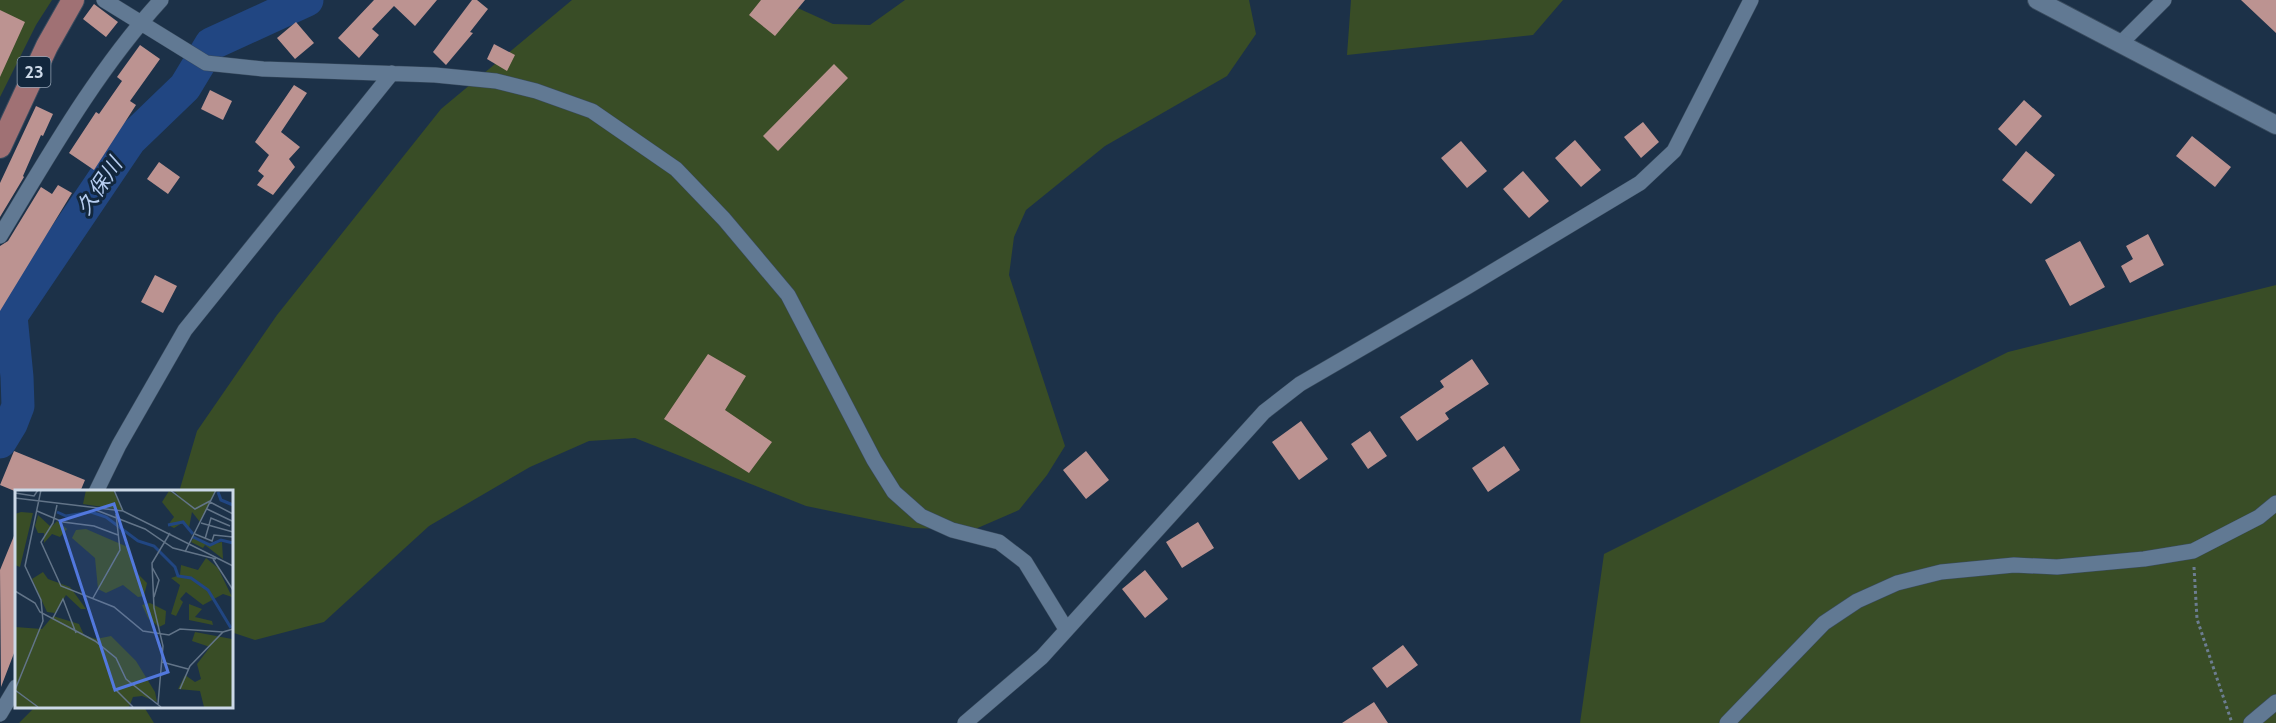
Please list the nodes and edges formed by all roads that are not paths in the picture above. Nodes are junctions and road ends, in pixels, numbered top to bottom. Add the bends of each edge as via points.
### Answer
1 (73, 0) edge
2 (104, 0) edge
3 (161, 0) edge
4 (1751, 0) edge
5 (2037, 0) edge
6 (2164, 0) edge
7 (140, 24) junction
8 (2121, 43) junction
9 (392, 73) junction
10 (2276, 125) edge
11 (0, 147) edge
12 (0, 236) edge
13 (97, 490) edge
14 (2276, 502) edge
15 (1066, 629) junction
16 (15, 689) edge
17 (2276, 702) edge
18 (0, 714) edge
19 (965, 723) edge
20 (1727, 723) edge
21 (2251, 723) edge

1 - 11 main road, 23
2 - 7 street
3 - 7 street
4 - 15 street via 1674,151 1640,183 1300,384 1264,412
5 - 8 street
6 - 8 street
7 - 9 street via 208,63 262,69
7 - 12 street via 72,118
8 - 10 street
9 - 13 street via 185,330 118,445
9 - 15 street via 496,81 536,91 592,111 676,169 788,295 894,492 921,516 952,530 999,542 1024,562
14 - 20 street via 2259,517 2193,551 2144,560 2057,567 2014,565 1941,573 1897,584 1824,623
15 - 19 street via 1042,657
16 - 18 street
17 - 21 street

